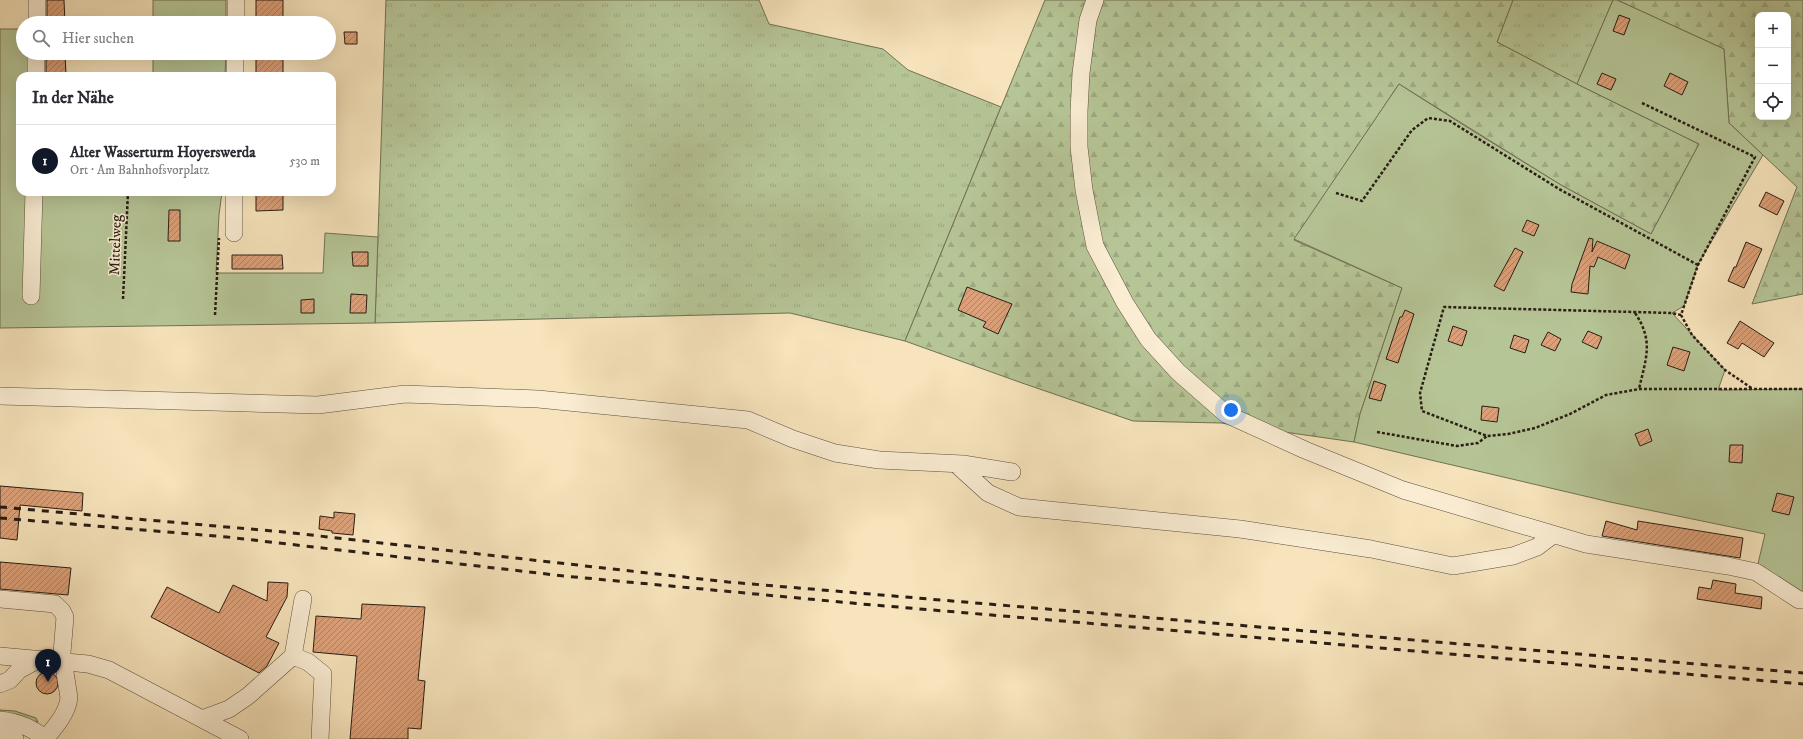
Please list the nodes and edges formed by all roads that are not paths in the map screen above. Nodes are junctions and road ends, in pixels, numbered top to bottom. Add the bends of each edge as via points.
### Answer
1 (37, 0) edge
2 (236, 0) edge
3 (1095, 0) edge
4 (36, 16) edge
5 (236, 16) edge
6 (36, 60) edge
7 (235, 60) edge
8 (36, 72) edge
9 (235, 72) edge
10 (34, 196) edge
11 (233, 196) edge
12 (226, 235) road end
13 (31, 296) dead end
14 (0, 396) edge
15 (956, 464) junction
16 (1012, 472) dead end
17 (1553, 535) junction
18 (0, 599) edge
19 (303, 599) dead end
20 (1803, 600) edge
21 (0, 656) edge
22 (293, 656) junction
23 (39, 659) junction
24 (63, 662) junction
25 (0, 670) edge
26 (19, 670) junction
27 (0, 684) edge
28 (202, 719) junction
29 (0, 720) edge
30 (0, 734) edge
31 (15, 739) edge
32 (45, 739) edge
33 (240, 739) edge
34 (320, 739) edge

1 - 4 street
2 - 5 street
3 - 17 street via 1088,20 1080,73 1079,147 1084,190 1095,246 1125,303 1148,339 1178,372 1226,414 1403,490
6 - 8 street
7 - 9 street
10 - 13 street
11 - 12 street
14 - 15 street via 318,406 405,394 538,399 748,420 835,453 879,460
15 - 16 street
15 - 17 street via 988,493 1019,507 1240,529 1371,549 1453,566 1513,556 1537,547
17 - 20 street via 1586,544 1756,572 1799,600
18 - 24 street via 55,604 65,617
19 - 22 street
21 - 23 street
22 - 28 street via 230,709
22 - 34 street via 308,662 323,674
23 - 24 street
23 - 26 street
24 - 28 street via 88,664 108,670
24 - 32 street via 68,704
25 - 26 street
26 - 27 street via 10,680
28 - 33 street
29 - 32 street via 29,727
30 - 31 street

